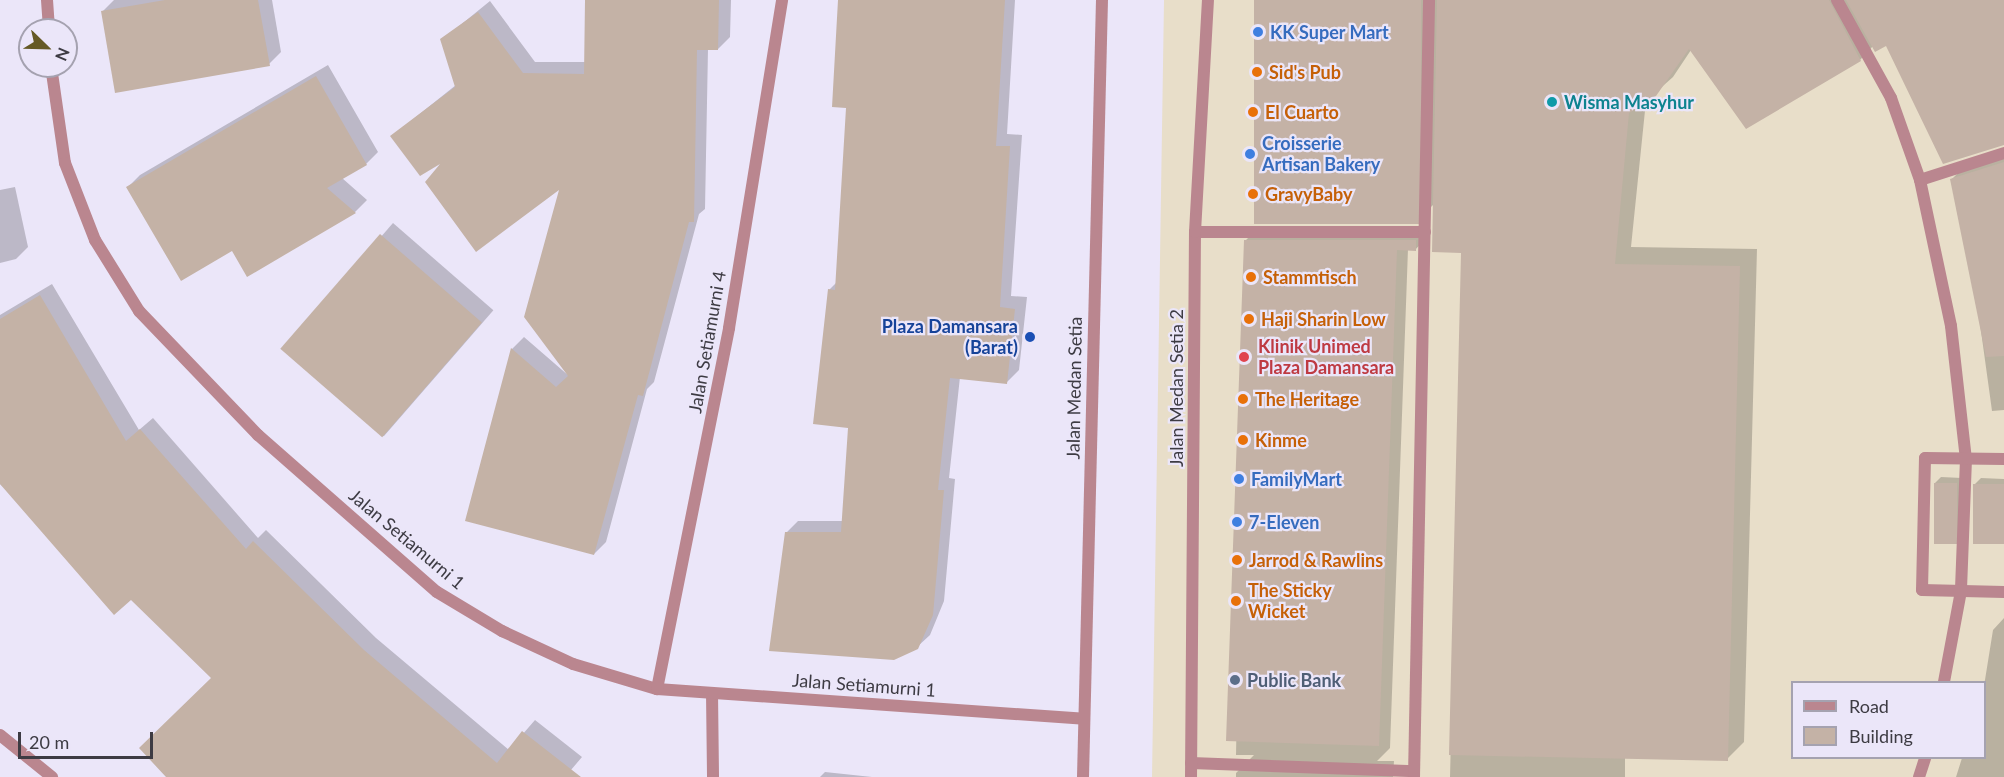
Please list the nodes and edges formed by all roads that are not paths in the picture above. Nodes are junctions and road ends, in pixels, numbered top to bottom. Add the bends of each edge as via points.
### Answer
1 (47, 0) edge
2 (782, 0) edge
3 (1102, 0) edge
4 (1208, 0) edge
5 (1429, 0) edge
6 (1837, 0) edge
7 (48, 18) edge
8 (53, 78) edge
9 (2004, 153) edge
10 (1920, 180) junction
11 (1195, 232) junction
12 (1425, 232) junction
13 (1966, 459) junction
14 (2004, 459) edge
15 (1961, 591) junction
16 (2004, 592) edge
17 (1944, 681) edge
18 (657, 689) junction
19 (712, 693) junction
20 (1084, 719) junction
21 (0, 735) edge
22 (1925, 759) edge
23 (1191, 763) junction
24 (1414, 774) edge
25 (52, 777) edge
26 (713, 777) edge
27 (1083, 777) edge
28 (1191, 777) edge
29 (1919, 777) edge

1 - 7 street
2 - 18 street, Jalan Setiamurni 4 via 729,328
3 - 20 street, Jalan Medan Setia
4 - 11 street, Jalan Medan Setia 2
5 - 12 street
6 - 10 street via 1891,98
8 - 18 street, Jalan Setiamurni 1 via 65,163 95,240 139,311 258,435 437,592 502,631 573,664
9 - 10 street
10 - 13 street via 1952,326
11 - 12 street
11 - 23 street, Jalan Medan Setia 2
12 - 24 street
13 - 14 street
13 - 15 street
13 - 15 street via 1925,458 1922,590
15 - 16 street
15 - 17 street
18 - 19 street, Jalan Setiamurni 1
19 - 20 street, Jalan Setiamurni 1
19 - 26 street
20 - 27 street, Jalan Medan Setia
21 - 25 street
22 - 29 street
23 - 24 street
23 - 28 street, Jalan Medan Setia 2

